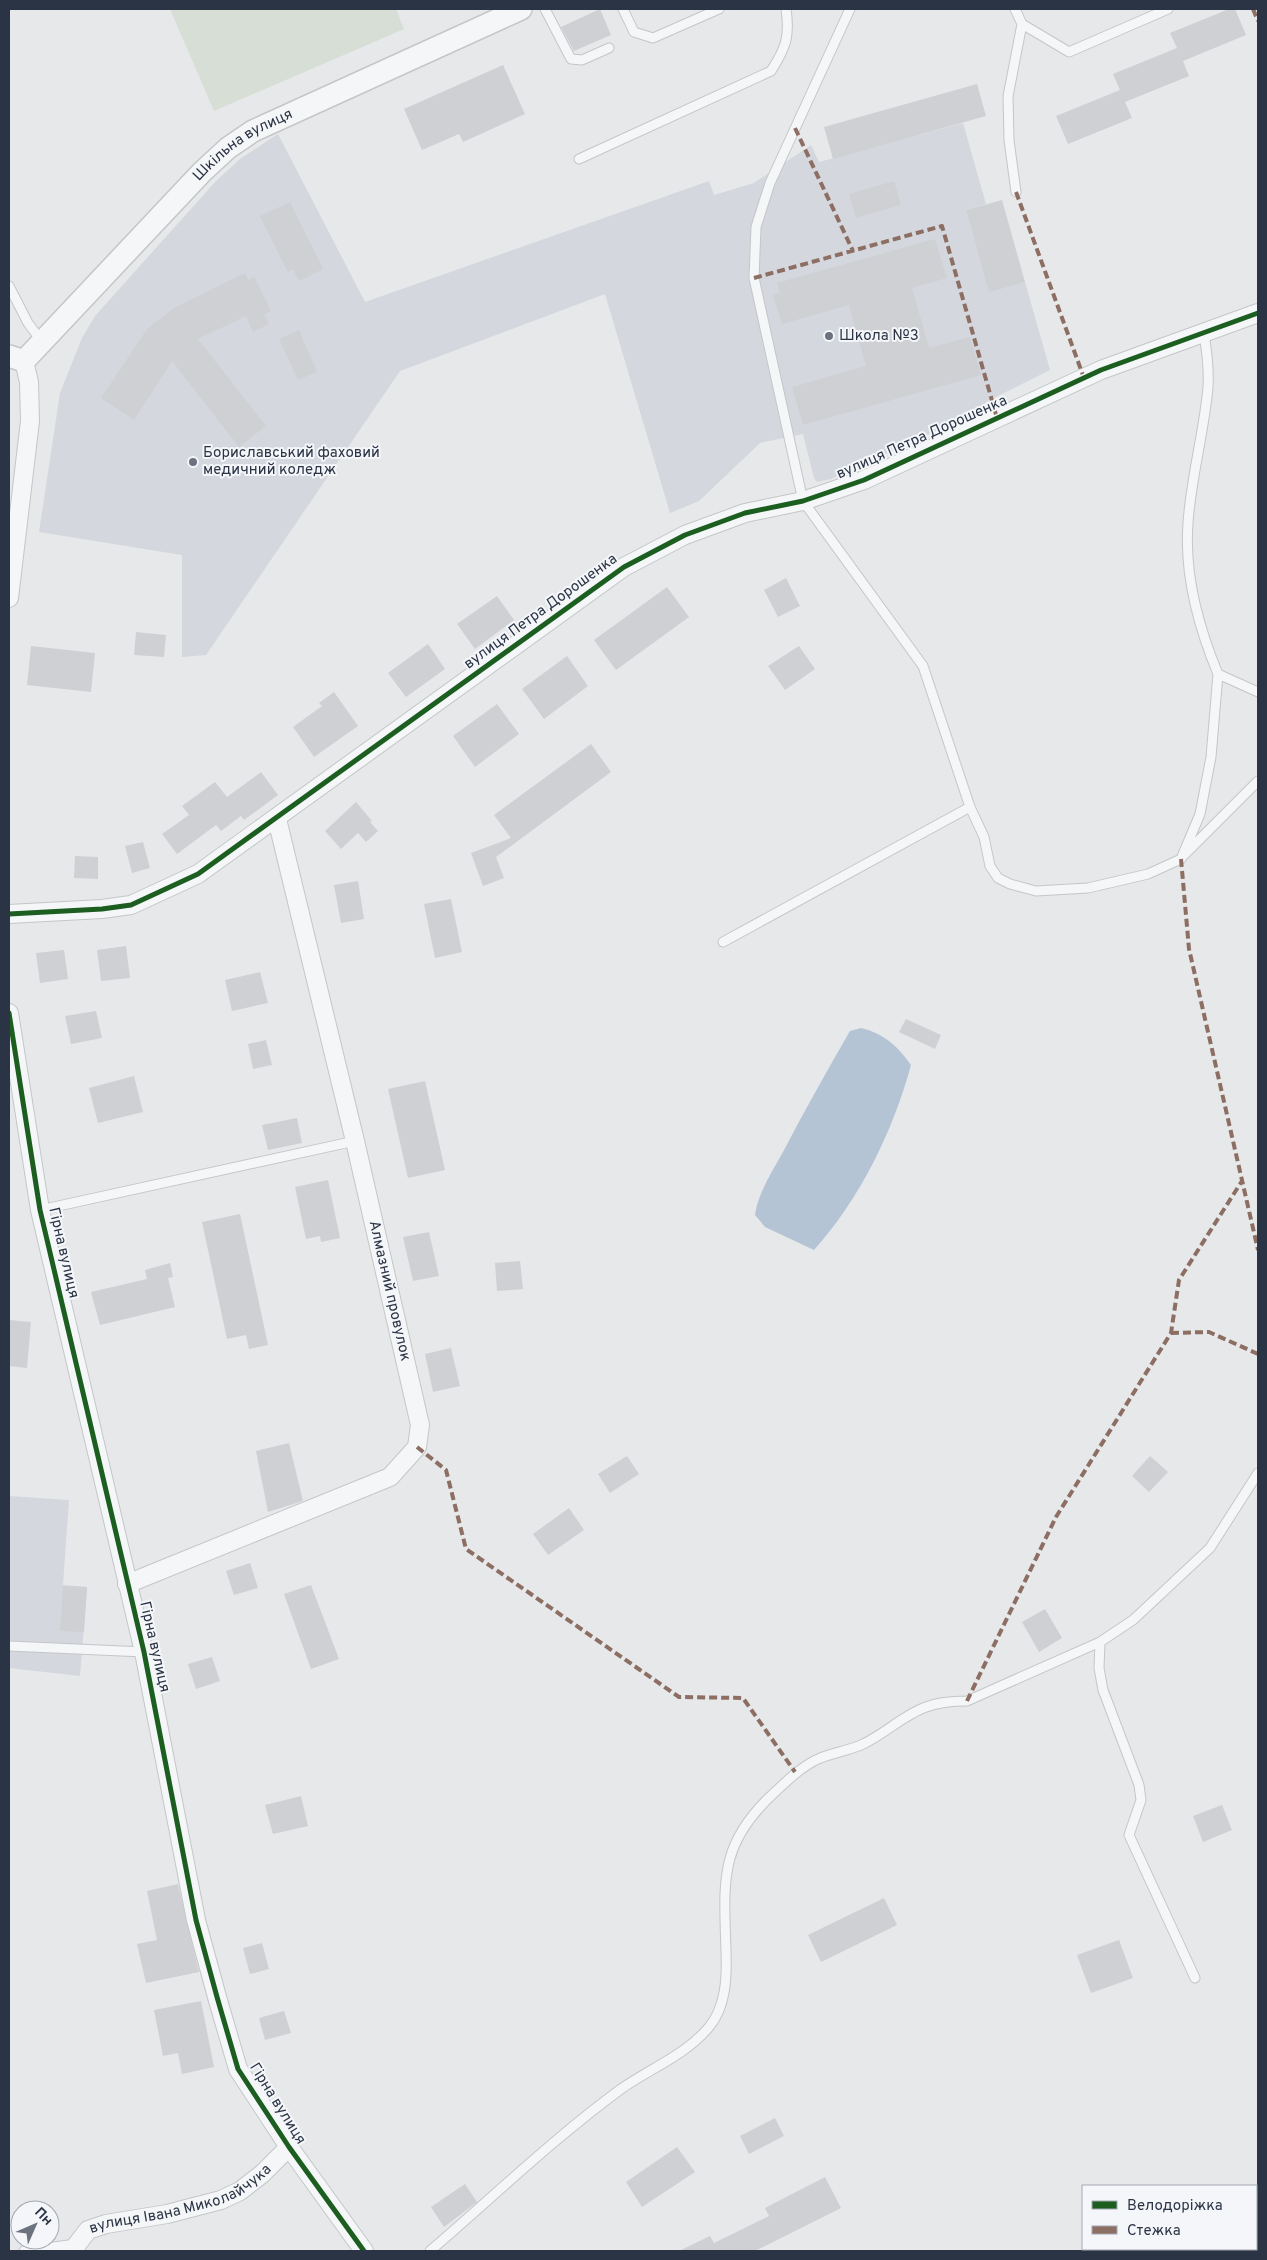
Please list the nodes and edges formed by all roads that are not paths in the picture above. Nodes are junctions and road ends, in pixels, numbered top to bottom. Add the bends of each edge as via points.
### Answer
1 (521, 9) edge
2 (546, 9) edge
3 (623, 9) edge
4 (719, 9) edge
5 (786, 9) edge
6 (850, 9) edge
7 (1015, 9) edge
8 (1168, 9) edge
9 (1022, 24) junction
10 (609, 48) dead end
11 (579, 159) dead end
12 (1016, 192) dead end
13 (9, 286) edge
14 (1258, 313) edge
15 (1204, 334) junction
16 (43, 343) junction
17 (16, 358) edge
18 (803, 501) junction
19 (9, 598) edge
20 (1218, 674) junction
21 (1258, 692) edge
22 (1258, 781) edge
23 (970, 807) junction
24 (277, 819) junction
25 (1181, 859) junction
26 (9, 914) edge
27 (723, 942) dead end
28 (9, 1013) edge
29 (355, 1141) junction
30 (40, 1210) junction
31 (1258, 1473) edge
32 (127, 1584) junction
33 (1100, 1642) junction
34 (9, 1646) edge
35 (144, 1652) junction
36 (1195, 1978) dead end
37 (289, 2147) junction
38 (74, 2247) edge
39 (24, 2251) edge
40 (364, 2251) edge
41 (430, 2251) edge

1 - 16 street, Шкільна вулиця via 253,131 234,144 202,172
2 - 10 lane via 571,59 582,60
3 - 4 lane via 634,32 653,38
5 - 11 lane via 785,49 771,71
6 - 18 lane via 770,183 756,227 754,278
7 - 9 lane
8 - 9 lane via 1069,52
9 - 12 lane via 1008,96
13 - 16 lane via 28,323
14 - 15 street, вулиця Петра Дорошенка
15 - 18 street, вулиця Петра Дорошенка via 1101,370 864,480
15 - 20 lane via 1208,387 1188,523 1189,564 1202,636
16 - 17 street, Шкільна вулиця
17 - 19 street via 29,382 30,421
18 - 23 lane via 923,666
18 - 24 street, вулиця Петра Дорошенка via 745,513 702,529 624,567
20 - 21 lane
20 - 25 lane via 1211,757 1200,814
22 - 25 lane
23 - 25 lane via 984,838 990,866 998,878 1036,892 1088,888 1148,874
23 - 27 lane
24 - 26 street, вулиця Петра Дорошенка via 198,874 130,905
24 - 29 street, Алмазний провулок
28 - 30 street, Гірна вулиця
29 - 30 lane
29 - 32 street, Алмазний провулок via 420,1425 417,1447 390,1477
30 - 32 street, Гірна вулиця
31 - 33 lane via 1210,1548 1133,1620
32 - 35 street, Гірна вулиця
33 - 36 lane via 1099,1668 1103,1690 1139,1785 1141,1800 1129,1835
33 - 41 lane via 967,1701 945,1702 924,1708 866,1743 818,1759 795,1772 763,1803 730,1853 725,1878 726,1967 718,2016 685,2048 622,2088 567,2131
34 - 35 lane
35 - 37 street, Гірна вулиця via 196,1920 238,2069
37 - 38 street, вулиця Івана Миколайчука via 262,2174 221,2200 167,2214 106,2224 88,2230
37 - 40 street, Гірна вулиця
38 - 39 lane

